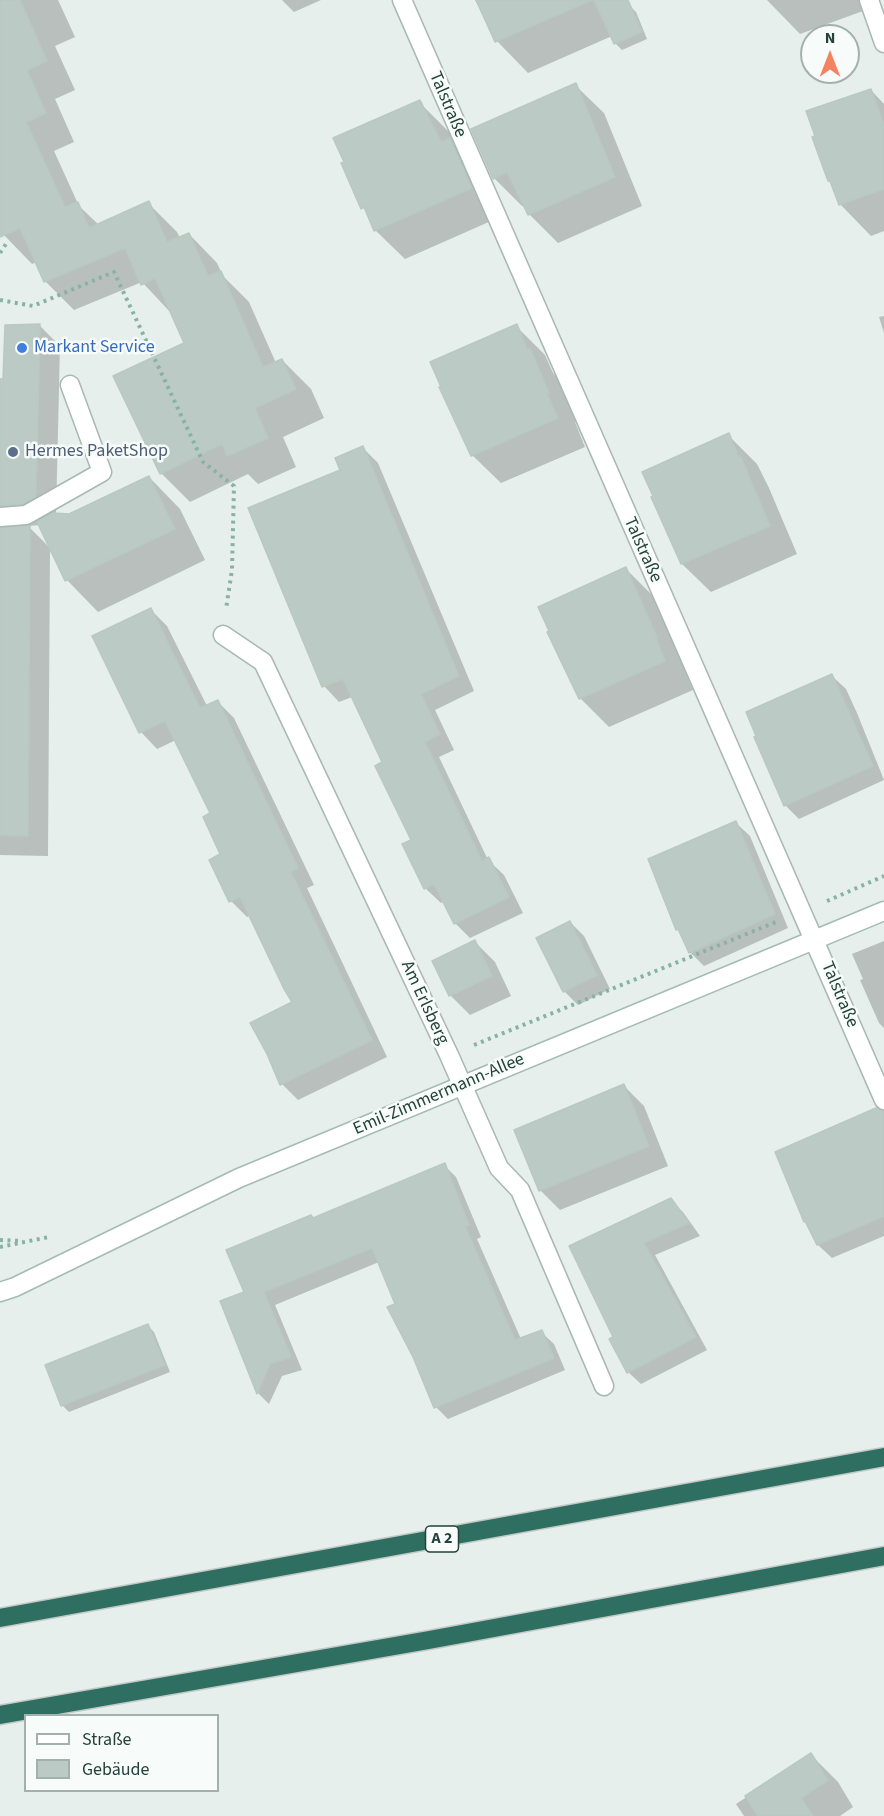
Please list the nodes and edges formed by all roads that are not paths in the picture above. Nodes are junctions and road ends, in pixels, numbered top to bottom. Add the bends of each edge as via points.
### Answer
1 (402, 0) edge
2 (869, 0) edge
3 (884, 43) edge
4 (70, 385) dead end
5 (0, 517) edge
6 (223, 635) road end
7 (884, 911) edge
8 (815, 939) junction
9 (461, 1085) junction
10 (884, 1100) edge
11 (0, 1292) edge
12 (604, 1386) dead end
13 (884, 1457) edge
14 (884, 1556) edge
15 (0, 1618) edge
16 (0, 1716) edge

1 - 8 street, Talstraße
2 - 3 street
4 - 5 street via 102,472 26,515
6 - 9 street, Am Erlsberg via 263,662
7 - 8 street, Emil-Zimmermann-Allee
8 - 9 street, Emil-Zimmermann-Allee
8 - 10 street, Talstraße
9 - 11 street, Emil-Zimmermann-Allee via 239,1178
9 - 12 street, Am Erlsberg via 499,1168 520,1190
13 - 15 highway, A 2
14 - 16 highway

